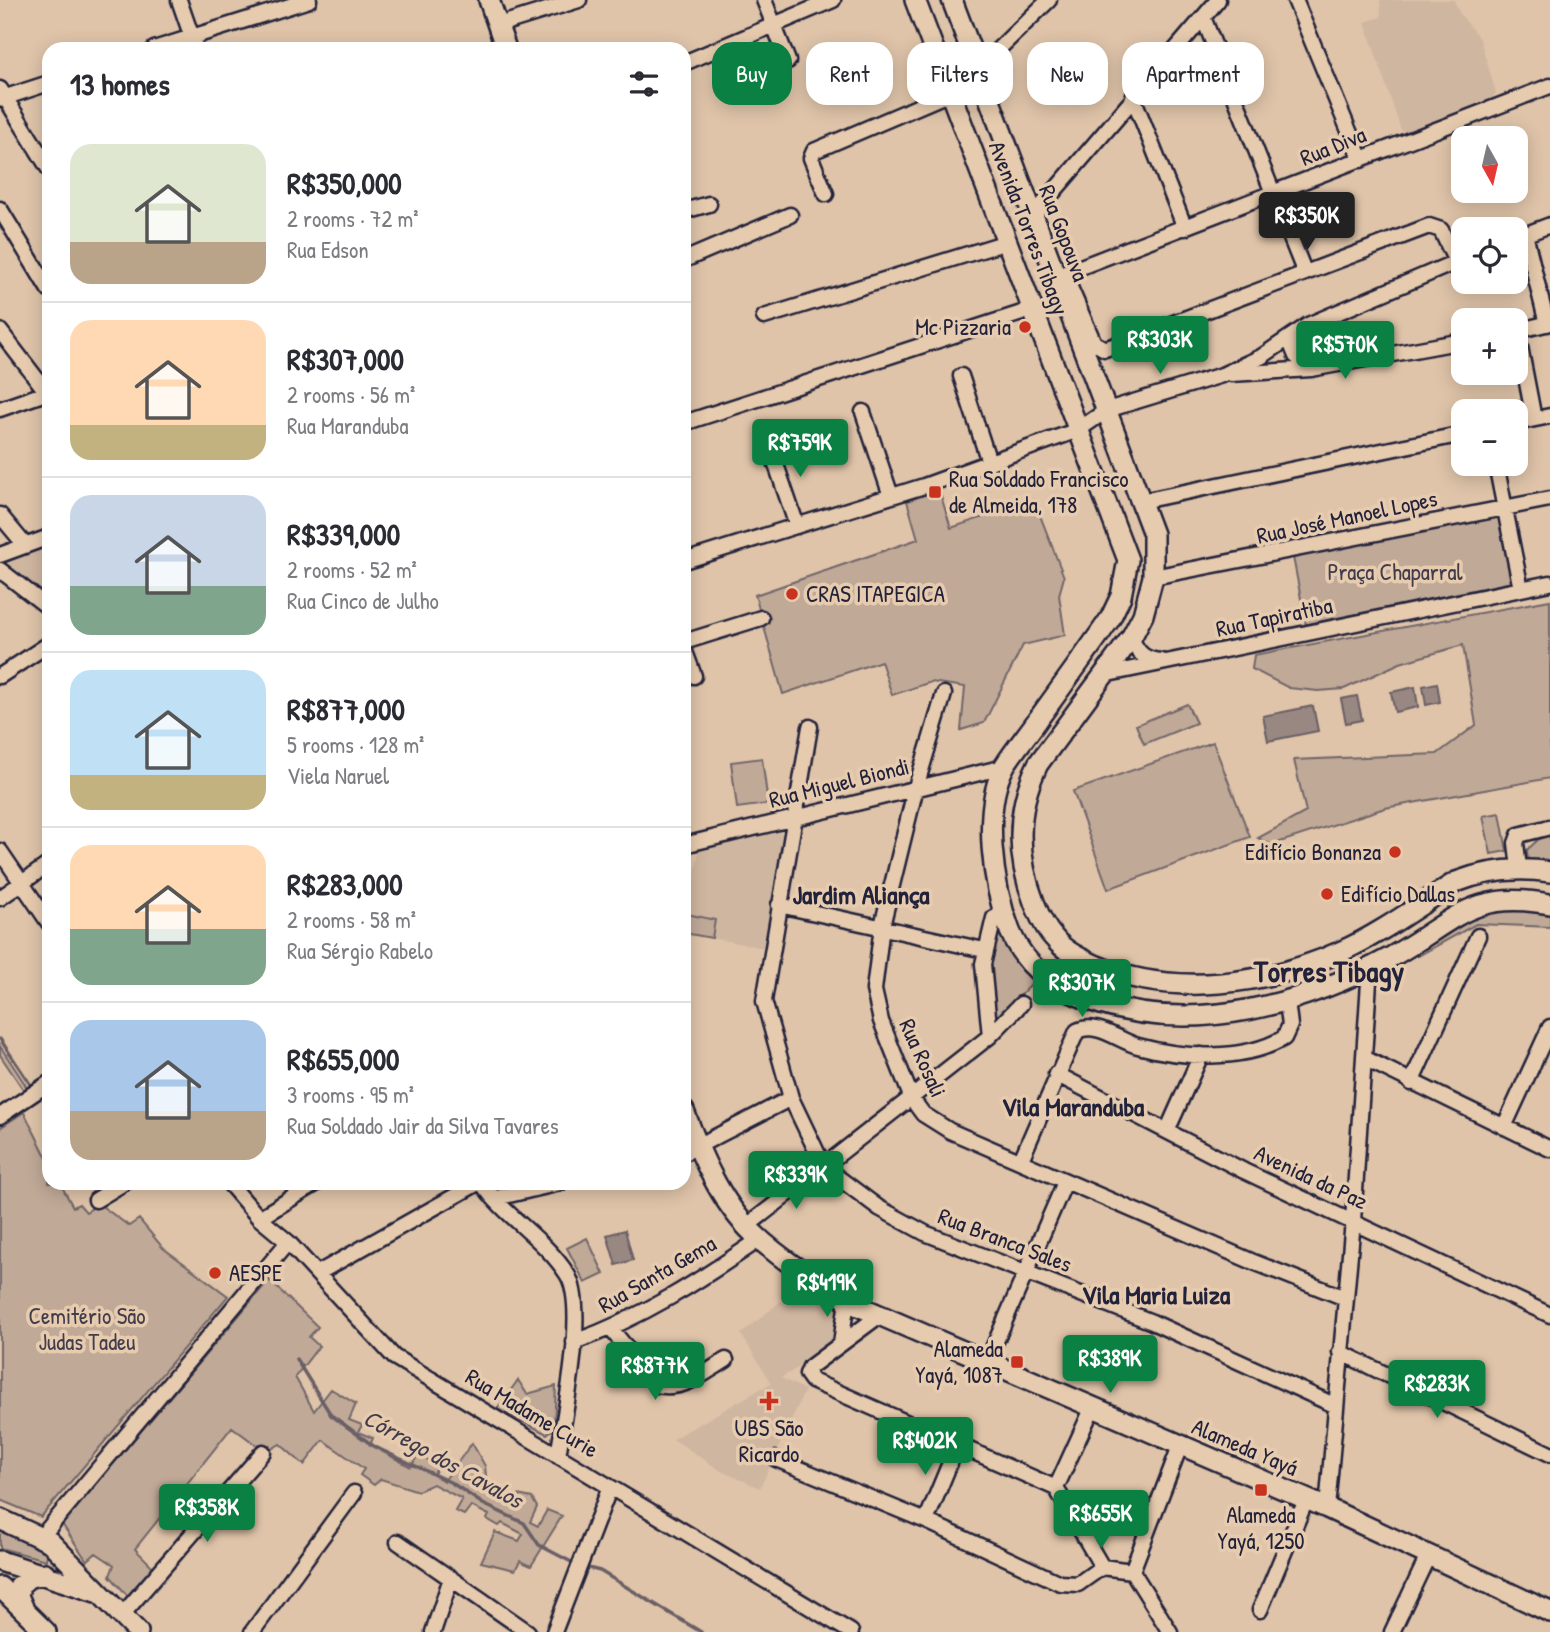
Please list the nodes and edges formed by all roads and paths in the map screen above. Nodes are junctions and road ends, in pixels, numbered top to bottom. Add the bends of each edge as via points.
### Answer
1 (179, 0) edge
2 (309, 0) edge
3 (489, 0) edge
4 (579, 0) edge
5 (764, 0) edge
6 (833, 0) edge
7 (915, 0) edge
8 (952, 0) edge
9 (1049, 0) edge
10 (1218, 0) edge
11 (1296, 0) edge
12 (1203, 17) junction
13 (498, 25) junction
14 (774, 25) junction
15 (194, 42) edge
16 (197, 42) edge
17 (504, 42) edge
18 (781, 42) edge
19 (931, 42) edge
20 (968, 42) edge
21 (1006, 42) edge
22 (1181, 42) edge
23 (691, 59) edge
24 (42, 85) edge
25 (1550, 86) edge
26 (2, 95) edge
27 (922, 105) edge
28 (955, 105) edge
29 (991, 105) edge
30 (1126, 105) edge
31 (1136, 105) edge
32 (42, 158) edge
33 (1361, 160) junction
34 (826, 194) dead end
35 (1273, 194) junction
36 (709, 204) dead end
37 (0, 209) edge
38 (691, 209) edge
39 (790, 215) dead end
40 (1031, 218) junction
41 (1550, 225) edge
42 (1185, 228) junction
43 (1528, 233) edge
44 (1007, 242) junction
45 (1451, 246) edge
46 (691, 257) edge
47 (1528, 260) edge
48 (1451, 264) edge
49 (1304, 271) junction
50 (1059, 273) junction
51 (42, 278) edge
52 (1034, 309) junction
53 (764, 317) dead end
54 (1549, 324) edge
55 (1528, 328) edge
56 (0, 331) edge
57 (1289, 339) junction
58 (1451, 343) edge
59 (1311, 369) junction
60 (1222, 375) junction
61 (961, 376) dead end
62 (1527, 385) edge
63 (42, 387) edge
64 (42, 396) edge
65 (0, 409) edge
66 (1107, 410) junction
67 (863, 412) dead end
68 (1550, 416) edge
69 (1534, 419) junction
70 (1528, 420) edge
71 (691, 421) edge
72 (1078, 430) junction
73 (1451, 436) edge
74 (769, 444) dead end
75 (989, 461) junction
76 (1498, 476) edge
77 (891, 496) junction
78 (1550, 499) edge
79 (1142, 501) junction
80 (1504, 508) junction
81 (0, 515) edge
82 (797, 526) junction
83 (42, 539) edge
84 (25, 545) junction
85 (0, 555) edge
86 (691, 559) edge
87 (0, 570) edge
88 (1153, 577) junction
89 (1550, 583) edge
90 (1521, 589) junction
91 (42, 603) edge
92 (761, 618) dead end
93 (1130, 638) junction
94 (691, 640) edge
95 (42, 649) edge
96 (1173, 661) junction
97 (691, 668) edge
98 (1102, 675) junction
99 (0, 676) edge
100 (694, 676) dead end
101 (944, 694) dead end
102 (810, 727) dead end
103 (1004, 767) junction
104 (916, 787) junction
105 (796, 817) junction
106 (1550, 827) edge
107 (691, 843) edge
108 (0, 851) edge
109 (1519, 868) junction
110 (42, 869) edge
111 (1550, 872) edge
112 (22, 883) junction
113 (0, 898) edge
114 (1550, 904) edge
115 (779, 905) junction
116 (42, 913) edge
117 (994, 918) dead end
118 (882, 926) junction
119 (1371, 935) junction
120 (1478, 936) dead end
121 (1350, 947) junction
122 (984, 950) junction
123 (1370, 967) junction
124 (1287, 1002) junction
125 (1021, 1004) dead end
126 (1550, 1027) edge
127 (990, 1037) junction
128 (1201, 1055) junction
129 (1366, 1059) junction
130 (1056, 1074) junction
131 (1412, 1083) junction
132 (42, 1088) edge
133 (791, 1098) junction
134 (912, 1100) junction
135 (0, 1116) edge
136 (1504, 1127) junction
137 (1167, 1131) junction
138 (1550, 1149) edge
139 (691, 1150) edge
140 (1021, 1160) junction
141 (824, 1167) junction
142 (1065, 1182) junction
143 (112, 1190) edge
144 (235, 1190) edge
145 (305, 1190) edge
146 (467, 1190) edge
147 (487, 1190) edge
148 (530, 1190) edge
149 (496, 1198) junction
150 (96, 1200) dead end
151 (259, 1218) junction
152 (1353, 1221) junction
153 (753, 1233) junction
154 (288, 1242) junction
155 (1025, 1271) junction
156 (318, 1273) junction
157 (1346, 1298) junction
158 (847, 1300) junction
159 (880, 1315) junction
160 (1550, 1315) edge
161 (611, 1329) junction
162 (574, 1342) junction
163 (841, 1344) junction
164 (1340, 1352) junction
165 (726, 1360) dead end
166 (987, 1362) junction
167 (1334, 1405) junction
168 (1092, 1409) junction
169 (957, 1446) junction
170 (1180, 1446) junction
171 (263, 1452) dead end
172 (1550, 1454) edge
173 (558, 1456) junction
174 (776, 1459) dead end
175 (610, 1487) junction
176 (1056, 1488) junction
177 (354, 1493) dead end
178 (1306, 1500) junction
179 (1327, 1508) junction
180 (0, 1519) edge
181 (926, 1521) junction
182 (42, 1536) junction
183 (398, 1542) dead end
184 (58, 1549) junction
185 (1429, 1554) junction
186 (0, 1561) edge
187 (1101, 1567) junction
188 (1132, 1571) junction
189 (40, 1575) junction
190 (451, 1578) junction
191 (0, 1587) edge
192 (103, 1594) junction
193 (23, 1606) junction
194 (1260, 1609) dead end
195 (1550, 1612) edge
196 (123, 1614) junction
197 (46, 1632) edge
198 (138, 1632) edge
199 (252, 1632) edge
200 (433, 1632) edge
201 (528, 1632) edge
202 (554, 1632) edge
203 (851, 1632) edge
204 (1170, 1632) edge
205 (1392, 1632) edge

1 - 15 street
2 - 16 street
3 - 13 main road
4 - 13 street
5 - 14 street
6 - 14 street
7 - 19 main road, Avenida Torres Tibagy
8 - 20 main road, Rua Gopouva
9 - 21 street
10 - 12 street
11 - 33 street
12 - 22 street
12 - 35 street
13 - 17 main road
14 - 18 street
14 - 23 street
24 - 26 street
25 - 33 street, Rua Diva
26 - 32 street
27 - 34 street via 814,151 811,158
28 - 44 main road, Avenida Torres Tibagy
29 - 40 main road, Rua Gopouva
30 - 40 street
31 - 42 street
33 - 35 street, Rua Diva
35 - 42 street, Rua Diva
35 - 49 street
36 - 38 street
37 - 51 street
39 - 46 street
40 - 50 main road, Rua Gopouva
41 - 43 street
42 - 50 street, Rua Diva
44 - 52 main road, Avenida Torres Tibagy
44 - 53 street
45 - 49 street via 1441,230 1429,226
47 - 54 street
48 - 57 street via 1308,325
49 - 50 street via 1105,349 1094,343
50 - 66 main road, Rua Gopouva
52 - 71 street
52 - 72 main road, Avenida Torres Tibagy
54 - 55 street
56 - 63 street
57 - 59 street via 1296,356
57 - 60 street
58 - 59 street
59 - 60 street
60 - 66 street
61 - 75 street
62 - 69 street
64 - 65 street
66 - 72 street
66 - 79 main road, Rua Gopouva
67 - 77 street
68 - 69 street
69 - 70 street
72 - 75 street
72 - 103 main road, Avenida Torres Tibagy via 1127,555 1127,574 1110,619
73 - 79 street
74 - 82 street
75 - 77 street
76 - 80 street
77 - 82 street
78 - 80 street, Rua José Manoel Lopes
79 - 88 main road, Rua Gopouva via 1153,534
80 - 88 street, Rua José Manoel Lopes
80 - 90 street
81 - 84 street
82 - 86 street
83 - 84 street
84 - 85 street
87 - 91 street
88 - 93 main road, Rua Gopouva via 1143,615
89 - 90 street, Rua Tapiratiba
90 - 96 street, Rua Tapiratiba
92 - 94 street
93 - 96 street, Rua Tapiratiba via 1149,660
93 - 98 main road, Rua Gopouva
95 - 99 street
96 - 98 street, Rua Tapiratiba
97 - 100 street
98 - 121 main road, Rua Gopouva via 1038,764 1022,811 1022,862 1027,882 1056,941 1116,974 1194,985 1279,974
101 - 104 street, Rua Rosali
102 - 105 street
103 - 104 street, Rua Miguel Biondi
103 - 124 main road via 993,821 1000,905 1014,942 1048,982 1129,1012 1192,1015
104 - 105 street, Rua Miguel Biondi
104 - 118 street, Rua Rosali
105 - 107 street, Rua Miguel Biondi
105 - 115 street
106 - 109 street via 1519,835
108 - 112 street
109 - 111 main road, Rua Gopouva
109 - 119 main road, Rua Gopouva via 1456,882
110 - 112 street
112 - 113 street
112 - 116 street
114 - 123 main road via 1521,898 1480,904
115 - 118 street
115 - 133 street via 764,1001
117 - 122 street
118 - 122 street
118 - 134 street, Rua Rosali via 874,990 881,1021
119 - 121 main road, Rua Gopouva
119 - 123 main road
120 - 131 street
121 - 123 main road
122 - 127 street via 982,980
123 - 124 main road
123 - 129 street
124 - 128 street via 1288,1033 1277,1042 1248,1051
125 - 127 street, Rua Santa Gema
126 - 136 street
127 - 134 street, Rua Santa Gema
128 - 130 street via 1136,1046 1084,1027 1072,1038
128 - 137 street
129 - 131 street
129 - 152 street
130 - 137 street, Avenida da Paz
130 - 140 street
131 - 136 street
132 - 135 street
133 - 139 street
133 - 141 street
134 - 140 street, Rua Rosali via 935,1124
134 - 141 street, Rua Santa Gema
136 - 138 street
137 - 152 street, Avenida da Paz
139 - 153 main road, Alameda Yayá
140 - 142 street, Rua Rosali
141 - 153 street, Rua Santa Gema
141 - 155 street, Rua Branca Sales via 879,1208 925,1233
142 - 155 street
142 - 157 street, Rua Rosali
143 - 150 street
144 - 151 street, Rua Madame Curie
145 - 151 street
146 - 156 street
147 - 149 street
148 - 149 street
149 - 162 street via 568,1275 575,1300
151 - 154 street, Rua Madame Curie
152 - 157 street
152 - 160 street, Avenida da Paz
153 - 158 main road, Alameda Yayá
153 - 161 street, Rua Santa Gema via 694,1285
154 - 156 street, Rua Madame Curie
154 - 182 street
155 - 166 street
155 - 167 street, Rua Branca Sales via 1152,1322
156 - 173 street, Rua Madame Curie via 394,1357
157 - 164 street
158 - 159 main road, Alameda Yayá
158 - 163 street
159 - 163 street
159 - 166 main road, Alameda Yayá
161 - 162 street, Rua Santa Gema
161 - 165 street via 657,1385 686,1384
162 - 173 street
163 - 169 street via 810,1367 811,1381
164 - 167 street
164 - 172 street
166 - 168 main road, Alameda Yayá
167 - 179 street
168 - 170 main road, Alameda Yayá
168 - 176 street
169 - 176 street
169 - 181 street
170 - 178 main road, Alameda Yayá
170 - 188 street
171 - 196 street
173 - 175 street, Rua Madame Curie
174 - 181 street
175 - 202 street
175 - 203 street, Rua Madame Curie
176 - 187 street
177 - 199 street
178 - 179 main road, Alameda Yayá
178 - 194 street
179 - 185 main road, Alameda Yayá
180 - 182 main road
181 - 187 street via 1060,1583 1086,1581
182 - 184 main road
183 - 190 street
184 - 189 main road via 54,1566
184 - 192 main road
185 - 195 main road, Alameda Yayá
185 - 205 street
186 - 189 main road
187 - 188 street
188 - 204 street
189 - 192 main road
189 - 193 main road via 19,1585
190 - 200 street
190 - 201 street
191 - 193 main road
192 - 196 main road
193 - 197 main road
196 - 198 main road

